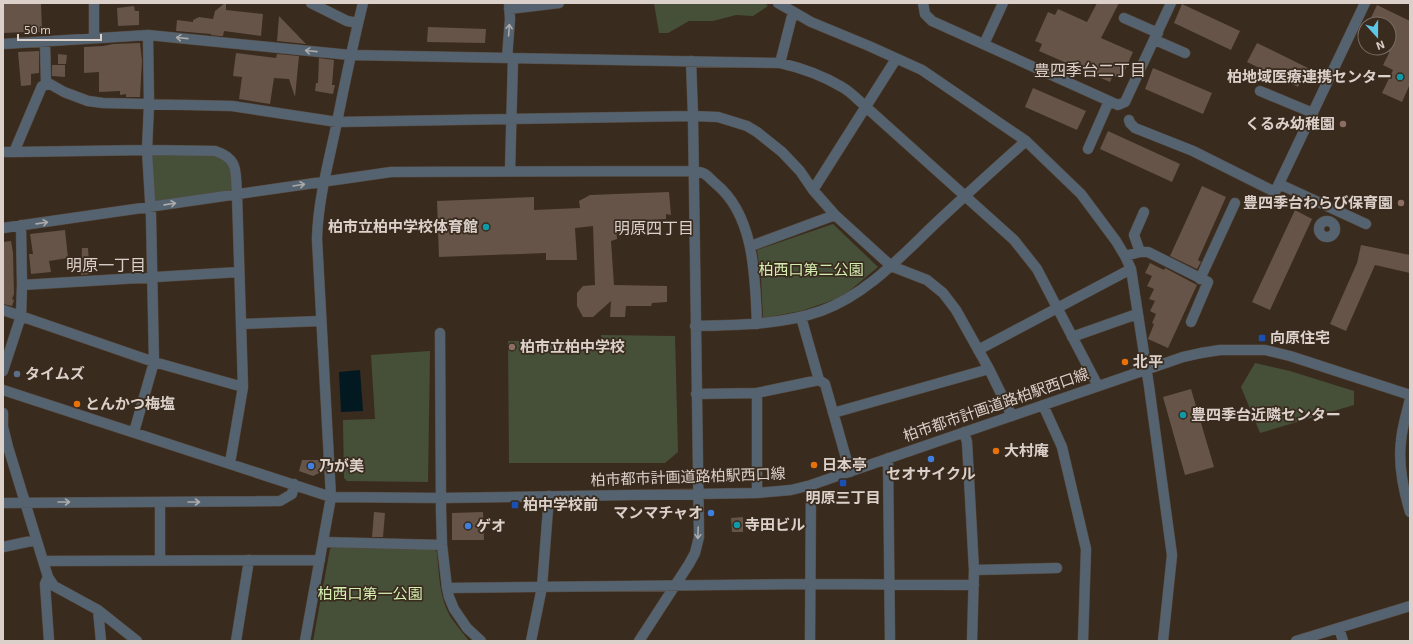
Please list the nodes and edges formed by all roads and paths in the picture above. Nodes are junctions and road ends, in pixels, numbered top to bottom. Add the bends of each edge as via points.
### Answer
1 (94, 3) edge
2 (311, 3) edge
3 (363, 3) edge
4 (559, 3) edge
5 (778, 3) edge
6 (923, 3) edge
7 (1003, 3) edge
8 (1171, 3) edge
9 (1365, 3) edge
10 (509, 6) edge
11 (793, 12) junction
12 (1124, 18) dead end
13 (358, 23) junction
14 (148, 35) junction
15 (1156, 36) junction
16 (94, 38) junction
17 (45, 42) junction
18 (3, 44) edge
19 (984, 44) junction
20 (1185, 53) dead end
21 (350, 55) junction
22 (510, 58) junction
23 (896, 59) junction
24 (691, 61) junction
25 (780, 64) junction
26 (46, 84) junction
27 (1260, 91) dead end
28 (1109, 101) junction
29 (149, 104) junction
30 (866, 107) junction
31 (1312, 113) junction
32 (693, 116) junction
33 (512, 119) junction
34 (1129, 120) dead end
35 (337, 122) junction
36 (1026, 141) junction
37 (1088, 149) dead end
38 (146, 150) junction
39 (3, 152) edge
40 (14, 152) junction
41 (510, 171) junction
42 (693, 171) junction
43 (324, 181) junction
44 (1277, 188) junction
45 (813, 190) junction
46 (237, 195) junction
47 (965, 196) junction
48 (1235, 204) dead end
49 (150, 207) junction
50 (1335, 210) junction
51 (1144, 212) dead end
52 (835, 216) junction
53 (1330, 222) dead end
54 (1366, 224) dead end
55 (21, 226) junction
56 (3, 228) edge
57 (751, 246) junction
58 (1140, 252) junction
59 (1125, 256) junction
60 (890, 266) junction
61 (1131, 269) junction
62 (239, 272) junction
63 (152, 277) junction
64 (1200, 279) junction
65 (22, 285) junction
66 (1056, 308) junction
67 (3, 310) edge
68 (1137, 314) junction
69 (21, 316) junction
70 (801, 317) junction
71 (321, 320) junction
72 (1191, 322) dead end
73 (241, 324) junction
74 (757, 324) junction
75 (695, 326) junction
76 (440, 333) dead end
77 (1072, 337) junction
78 (978, 350) junction
79 (154, 362) junction
80 (989, 369) junction
81 (1146, 370) junction
82 (3, 371) edge
83 (819, 380) junction
84 (1098, 386) junction
85 (243, 387) junction
86 (757, 393) junction
87 (4, 394) edge
88 (696, 394) junction
89 (1410, 395) edge
90 (1410, 399) edge
91 (1043, 405) junction
92 (3, 413) edge
93 (833, 413) junction
94 (1012, 416) junction
95 (134, 432) junction
96 (964, 432) junction
97 (1406, 432) edge
98 (4, 434) edge
99 (888, 458) junction
100 (230, 463) junction
101 (850, 472) junction
102 (294, 484) junction
103 (811, 485) junction
104 (757, 493) junction
105 (698, 494) junction
106 (549, 496) junction
107 (331, 497) junction
108 (441, 498) junction
109 (25, 502) junction
110 (160, 502) junction
111 (3, 503) edge
112 (1410, 512) edge
113 (36, 540) junction
114 (323, 542) junction
115 (442, 545) junction
116 (3, 547) edge
117 (160, 560) junction
118 (249, 560) junction
119 (320, 560) junction
120 (44, 561) junction
121 (1057, 568) dead end
122 (974, 570) junction
123 (48, 577) junction
124 (810, 584) junction
125 (675, 585) junction
126 (889, 585) junction
127 (974, 585) junction
128 (542, 587) junction
129 (447, 588) junction
130 (1410, 606) edge
131 (98, 610) junction
132 (1339, 628) junction
133 (478, 640) edge
134 (49, 641) edge
135 (101, 641) edge
136 (137, 641) edge
137 (236, 641) edge
138 (305, 641) edge
139 (531, 641) edge
140 (639, 641) edge
141 (810, 641) edge
142 (890, 641) edge
143 (972, 641) edge
144 (1083, 641) edge
145 (1163, 641) edge
146 (1296, 641) edge
147 (1343, 641) edge

1 - 16 street
2 - 13 street
3 - 13 street
4 - 10 street
5 - 11 street
6 - 19 street via 926,14 932,21
7 - 19 street
8 - 15 street
9 - 31 street
22 -> 10 street
11 - 23 street
11 - 25 street
12 - 15 street
13 - 21 street
14 - 16 street
21 -> 14 street
14 - 29 street
15 - 20 street
15 - 28 street via 1125,102 1118,105
16 - 17 street
17 - 18 street
17 - 26 street
19 - 28 street
21 - 22 street
21 - 35 street
22 - 24 street
22 - 33 street
23 - 30 street
23 - 36 street via 922,70
24 - 25 street
24 - 32 street
25 - 30 street via 820,75 843,88
26 - 29 street via 88,101
26 - 40 street via 42,86
27 - 31 street
28 - 37 street
29 - 35 street via 232,106
29 - 38 street
30 - 45 street
30 - 47 street
31 - 44 street
32 - 33 street
32 - 42 street
32 - 45 street via 718,117 747,126 782,152
33 - 35 street
33 - 41 street
34 - 44 street via 1135,128
35 - 43 street
36 - 47 street
36 - 59 street via 1081,194
38 - 40 street
38 - 46 street via 222,154 230,158 234,166
38 - 49 street
39 - 40 street
41 - 42 street
41 - 43 street via 391,172
42 - 57 street via 702,172 722,188 736,209
42 - 75 street
46 -> 43 street
43 - 71 street via 316,239
44 - 50 street
45 - 52 street
49 -> 46 street
46 - 62 street
47 - 60 street
47 - 66 street via 1014,240 1037,269
48 - 64 street
55 -> 49 street
49 - 63 street
50 - 53 street
50 - 54 street
51 - 58 street via 1134,235
52 - 57 street
52 - 60 street
55 - 56 street
55 - 65 street
57 - 74 street
58 - 59 street
58 - 64 street via 1148,252
59 - 61 street
60 - 70 street via 843,302
60 - 78 street via 927,280 942,293 956,310
61 - 66 street
61 - 68 street
62 - 63 street
62 - 73 street
63 - 65 street
63 - 79 street
64 - 72 street via 1208,282
65 - 69 street
66 - 77 street
66 - 78 street
67 - 69 street
68 - 77 street
68 - 81 street
69 - 79 street
69 - 82 street
70 - 74 street
70 - 83 street
71 - 73 street
71 - 107 street
73 - 85 street
74 - 75 street
75 - 88 street
76 - 108 street
77 - 84 street
78 - 80 street
79 - 85 street
79 - 95 street
80 - 93 street
80 - 94 street
81 - 84 street, 柏市都市計画道路柏駅西口線
81 - 89 street, 柏市都市計画道路柏駅西口線 via 1201,353 1265,350
81 - 145 street via 1172,555
83 - 86 street
83 - 93 street via 825,384
84 - 91 street, 柏市都市計画道路柏駅西口線
85 - 100 street
86 - 88 street
86 - 104 street
87 - 95 street, 柏市都市計画道路柏駅西口線
88 - 105 street
90 - 97 street
91 - 94 street, 柏市都市計画道路柏駅西口線
91 - 144 street via 1062,447 1086,549
92 - 98 street
93 - 101 street
94 - 96 street, 柏市都市計画道路柏駅西口線
95 - 100 street, 柏市都市計画道路柏駅西口線
96 - 99 street, 柏市都市計画道路柏駅西口線
96 - 122 street via 967,442
97 - 112 street via 1401,441 1400,469
98 - 109 street
99 - 101 street, 柏市都市計画道路柏駅西口線
99 - 126 street
100 - 102 street, 柏市都市計画道路柏駅西口線
101 - 103 street, 柏市都市計画道路柏駅西口線
102 - 107 street, 柏市都市計画道路柏駅西口線
110 -> 102 street via 280,501 292,494
103 - 104 street, 柏市都市計画道路柏駅西口線 via 791,490
103 - 124 street
104 - 105 street, 柏市都市計画道路柏駅西口線
105 - 106 street, 柏市都市計画道路柏駅西口線
105 -> 125 street via 698,537 695,553
106 - 108 street, 柏市都市計画道路柏駅西口線
106 - 128 street
107 - 108 street, 柏市都市計画道路柏駅西口線
107 - 114 street
108 - 115 street
109 -> 110 street
109 - 111 street
109 - 113 street
110 - 117 street
113 - 116 street
113 - 120 street
114 - 115 street
114 - 119 street
115 - 129 street
117 - 118 street
117 - 120 street
118 - 119 street
118 - 137 street
119 - 138 street
120 - 123 street
121 - 122 street
122 - 127 street
123 - 131 street via 54,586
123 - 134 street via 45,584
124 - 125 street
124 - 126 street
124 - 141 street
125 - 128 street
125 - 140 street
126 - 127 street
126 - 142 street
127 - 143 street
128 - 129 street
128 - 139 street
129 - 133 street via 454,609
130 - 132 street
131 - 135 street
131 - 136 street
132 - 146 street
132 - 147 street

